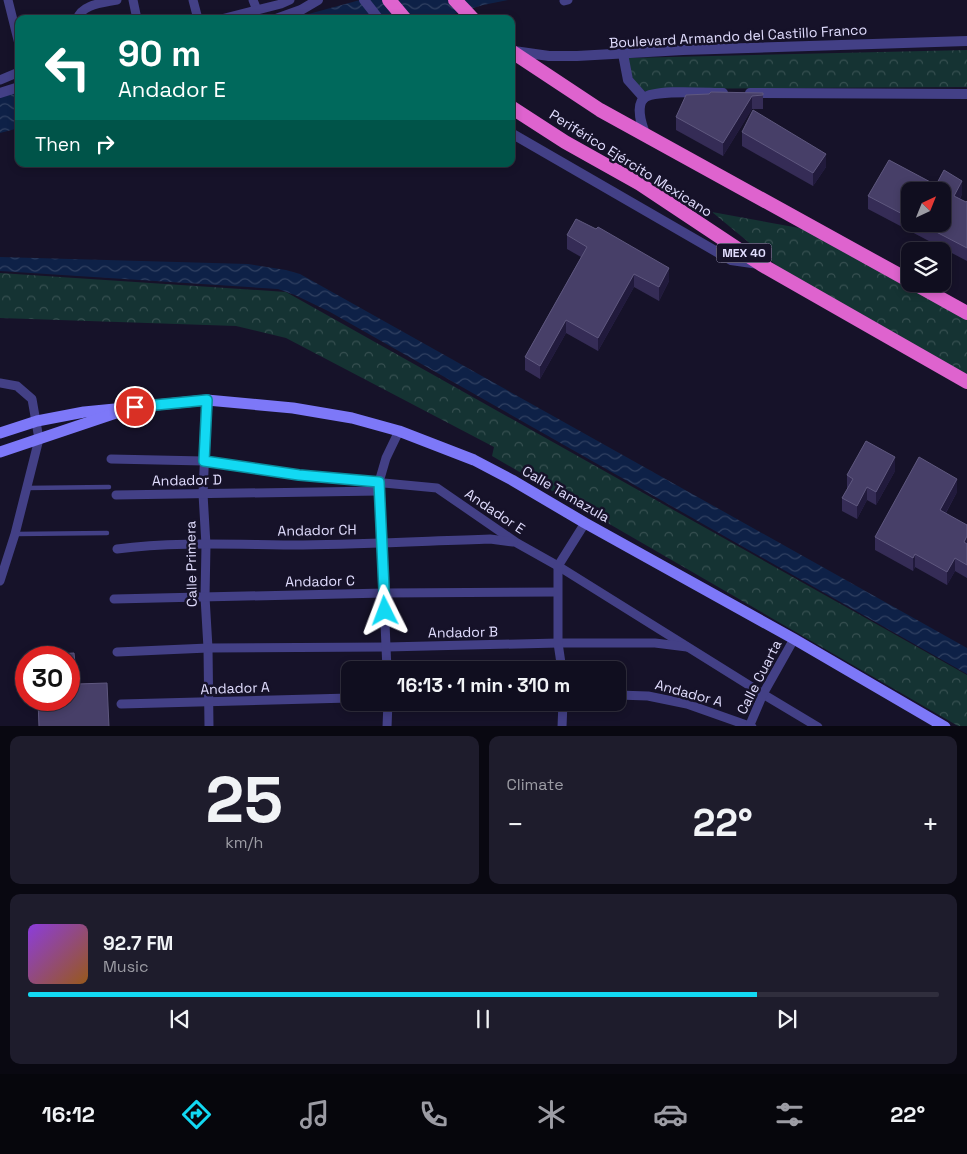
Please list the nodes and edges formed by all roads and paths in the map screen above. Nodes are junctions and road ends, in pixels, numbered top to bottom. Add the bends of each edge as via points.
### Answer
1 (8, 0) edge
2 (117, 0) edge
3 (133, 0) edge
4 (193, 0) edge
5 (253, 0) edge
6 (290, 0) edge
7 (318, 0) edge
8 (364, 0) edge
9 (389, 0) edge
10 (455, 0) edge
11 (257, 10) junction
12 (78, 15) edge
13 (136, 15) edge
14 (197, 15) edge
15 (237, 15) edge
16 (287, 15) edge
17 (376, 15) edge
18 (402, 15) edge
19 (469, 15) edge
20 (15, 28) edge
21 (967, 41) edge
22 (515, 52) edge
23 (515, 54) edge
24 (623, 54) junction
25 (15, 74) edge
26 (0, 80) edge
27 (15, 88) edge
28 (0, 93) edge
29 (967, 94) edge
30 (644, 98) junction
31 (515, 111) edge
32 (515, 136) edge
33 (646, 136) junction
34 (762, 265) junction
35 (901, 276) edge
36 (929, 292) edge
37 (967, 313) edge
38 (967, 382) edge
39 (0, 383) edge
40 (207, 400) junction
41 (135, 407) junction
42 (37, 421) junction
43 (399, 431) junction
44 (0, 433) edge
45 (40, 439) junction
46 (0, 452) edge
47 (111, 459) dead end
48 (204, 461) junction
49 (299, 475) junction
50 (379, 482) junction
51 (109, 487) dead end
52 (26, 488) junction
53 (379, 491) junction
54 (298, 492) junction
55 (203, 494) junction
56 (116, 495) dead end
57 (585, 523) junction
58 (107, 533) dead end
59 (14, 534) junction
60 (381, 542) junction
61 (517, 543) junction
62 (206, 544) junction
63 (117, 549) dead end
64 (558, 566) junction
65 (0, 581) edge
66 (557, 592) junction
67 (384, 593) junction
68 (205, 597) junction
69 (114, 600) dead end
70 (794, 639) junction
71 (558, 643) junction
72 (386, 647) junction
73 (208, 648) junction
74 (690, 648) junction
75 (117, 652) dead end
76 (387, 661) edge
77 (561, 661) edge
78 (763, 694) junction
79 (626, 695) edge
80 (341, 698) edge
81 (209, 703) junction
82 (121, 704) dead end
83 (388, 711) edge
84 (563, 711) edge
85 (209, 726) edge
86 (387, 726) edge
87 (562, 726) edge
88 (750, 726) edge
89 (818, 726) edge
90 (946, 726) edge

1 - 20 street
2 - 12 street via 86,7
3 - 13 street
4 - 14 street
5 - 11 street
6 - 11 street
7 - 16 street
8 - 17 street
9 - 18 highway
10 - 19 highway
11 - 15 street
21 - 24 street, Boulevard Armando del Castillo Franco
22 - 24 street, Boulevard Armando del Castillo Franco via 549,56
23 - 33 highway, Periférico Ejército Mexicano
24 - 30 street via 628,80
25 - 26 street
27 - 28 street
29 - 30 street via 662,92
30 - 33 street via 640,112
31 - 34 highway, Periférico Ejército Mexicano / MEX 40 via 640,184
32 - 34 street via 731,260
33 - 35 highway, Periférico Ejército Mexicano
34 - 38 highway, Periférico Ejército Mexicano / MEX 40
36 - 37 highway
39 - 42 street via 17,386 28,394
40 - 41 main road, Calle Tamazula
40 - 43 main road, Calle Tamazula via 293,408 352,418
40 - 48 street, Calle Primera
41 - 42 main road
41 - 45 main road
42 - 44 main road
42 - 45 street
43 - 50 street
43 - 57 main road, Calle Tamazula via 474,460
45 - 46 main road
45 - 52 street
47 - 48 street, Andador E
48 - 49 street, Andador E
48 - 55 street, Calle Primera
49 - 50 street, Andador E
49 - 54 street
50 - 53 street
50 - 61 street, Andador E via 437,488
51 - 52 lane
52 - 59 street
53 - 54 street, Andador D
53 - 60 street
54 - 55 street, Andador D
55 - 56 street, Andador D
55 - 62 street, Calle Primera
57 - 64 street
57 - 70 main road, Calle Tamazula
58 - 59 lane
59 - 65 street
60 - 61 street, Andador CH via 490,539
60 - 62 street, Andador CH
60 - 67 street
61 - 64 street, Andador E
62 - 63 street, Andador CH
62 - 68 street, Calle Primera
64 - 66 street
64 - 74 street, Andador E
66 - 67 street, Andador C
66 - 71 street
67 - 68 street, Andador C
67 - 72 street
68 - 69 street, Andador C
68 - 73 street, Calle Primera
70 - 78 street, Calle Cuarta
70 - 90 main road, Calle Tamazula
71 - 72 street, Andador B
71 - 74 street, Andador B via 655,643
71 - 77 street
72 - 73 street, Andador B
72 - 76 street
73 - 75 street, Andador B
73 - 81 street, Calle Primera
74 - 78 street, Andador E
78 - 88 street, Calle Cuarta
78 - 89 street, Andador E
79 - 88 street, Andador A via 687,704
80 - 81 street, Andador A
81 - 82 street, Andador A
81 - 85 street, Calle Primera
83 - 86 street
84 - 87 street

